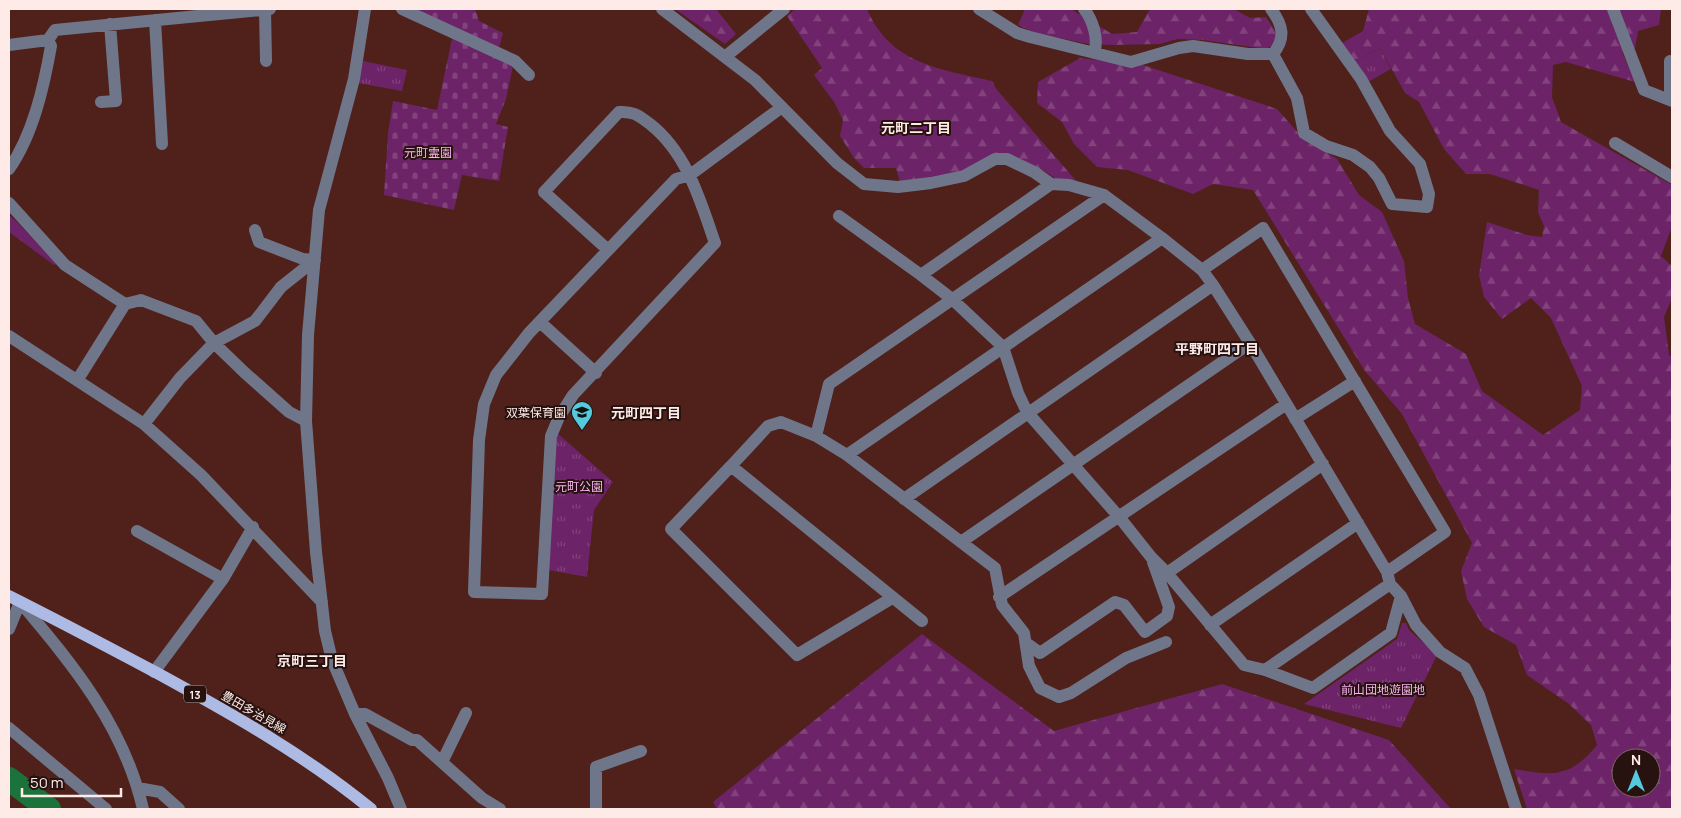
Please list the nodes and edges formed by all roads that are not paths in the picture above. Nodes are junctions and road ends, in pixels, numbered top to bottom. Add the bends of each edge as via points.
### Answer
1 (267, 9) edge
2 (365, 9) edge
3 (402, 9) edge
4 (662, 9) edge
5 (784, 9) edge
6 (980, 9) edge
7 (1084, 9) edge
8 (1271, 9) edge
9 (1311, 9) edge
10 (1613, 9) edge
11 (167, 13) edge
12 (154, 20) junction
13 (110, 24) junction
14 (48, 40) junction
15 (9, 45) edge
16 (1094, 53) junction
17 (1273, 54) junction
18 (726, 56) junction
19 (266, 61) dead end
20 (1672, 62) edge
21 (529, 75) dead end
22 (1671, 100) edge
23 (101, 102) dead end
24 (782, 107) junction
25 (1615, 143) dead end
26 (162, 144) dead end
27 (9, 168) edge
28 (690, 175) junction
29 (1672, 177) edge
30 (1051, 184) junction
31 (1104, 195) junction
32 (9, 203) edge
33 (839, 216) dead end
34 (255, 230) dead end
35 (1162, 238) junction
36 (607, 249) junction
37 (316, 260) junction
38 (1202, 270) junction
39 (921, 275) junction
40 (1213, 285) junction
41 (952, 299) junction
42 (125, 304) junction
43 (540, 322) junction
44 (9, 336) edge
45 (214, 343) junction
46 (1250, 343) junction
47 (1003, 347) junction
48 (596, 373) junction
49 (78, 380) junction
50 (1355, 381) junction
51 (1285, 405) junction
52 (1028, 412) junction
53 (1295, 419) junction
54 (306, 421) junction
55 (144, 424) junction
56 (816, 436) junction
57 (848, 454) junction
58 (1323, 464) junction
59 (1072, 465) junction
60 (731, 466) junction
61 (904, 499) junction
62 (1120, 518) junction
63 (1358, 523) junction
64 (252, 527) junction
65 (137, 531) dead end
66 (961, 542) junction
67 (1151, 557) junction
68 (1167, 573) junction
69 (1388, 578) junction
70 (223, 579) junction
71 (1401, 596) junction
72 (999, 597) junction
73 (892, 598) junction
74 (14, 599) edge
75 (322, 602) junction
76 (922, 621) dead end
77 (1210, 625) junction
78 (9, 629) edge
79 (1166, 642) dead end
80 (1026, 643) junction
81 (1265, 670) junction
82 (154, 672) junction
83 (354, 714) junction
84 (466, 714) dead end
85 (9, 728) edge
86 (641, 751) dead end
87 (443, 760) junction
88 (138, 788) junction
89 (106, 809) edge
90 (143, 809) edge
91 (179, 809) edge
92 (371, 809) edge
93 (401, 809) edge
94 (500, 809) edge
95 (596, 809) edge
96 (1516, 809) edge

1 - 11 street
1 - 19 street
2 - 37 street via 354,79 319,210
3 - 21 street via 515,61
4 - 18 street
5 - 18 street
6 - 16 street via 1017,32
7 - 16 street via 1098,44
8 - 17 street via 1280,22 1283,35
9 - 17 street via 1361,79 1390,131 1420,164 1429,194 1428,207 1392,204 1370,167 1353,155 1326,146 1304,133 1297,98
10 - 22 street via 1644,90
11 - 12 street
12 - 13 street
12 - 26 street
13 - 14 street via 55,30
13 - 23 street via 116,100
14 - 15 street
14 - 27 street via 51,46 39,105
16 - 17 street via 1131,62 1193,46
18 - 24 street
20 - 22 street
24 - 28 street
24 - 30 street via 837,163 864,184 898,187 932,183 964,176 995,159 1007,159
25 - 29 street
28 - 36 street via 676,179
28 - 36 street via 667,137 633,111 619,112 544,192
28 - 48 street via 716,243
30 - 31 street
30 - 39 street
31 - 35 street
31 - 41 street
32 - 42 street via 65,265
33 - 39 street
34 - 37 street via 259,242 303,259
35 - 38 street
35 - 47 street
36 - 43 street
37 - 45 street via 281,287 255,321
37 - 54 street via 308,335
38 - 40 street
38 - 50 street via 1262,228
39 - 41 street
40 - 46 street
40 - 52 street
41 - 47 street
41 - 56 street via 829,384
42 - 45 street via 141,300 196,321
42 - 49 street
43 - 48 street
43 - 48 street via 501,368 484,404 479,440 474,592 542,594 551,436 573,396
44 - 49 street
45 - 54 street via 289,412
45 - 55 street via 180,378
46 - 51 street
46 - 59 street
47 - 52 street via 1018,393
47 - 57 street
49 - 55 street
50 - 53 street
50 - 69 street via 1444,532
51 - 53 street
51 - 62 street
52 - 59 street
52 - 61 street
53 - 58 street
54 - 75 street
55 - 64 street
56 - 57 street
56 - 60 street via 781,422 768,426
57 - 61 street
58 - 63 street
58 - 68 street
59 - 62 street
59 - 66 street
60 - 73 street
60 - 73 street via 671,529 797,655
61 - 66 street
62 - 67 street
62 - 72 street
63 - 69 street
63 - 77 street
64 - 70 street
64 - 75 street
65 - 70 street
66 - 72 street via 995,568
67 - 68 street
67 - 80 street via 1169,607 1167,616 1145,632 1124,605 1115,602 1040,653
68 - 77 street
69 - 71 street
69 - 81 street
70 - 82 street
71 - 81 street via 1391,633 1312,688
71 - 96 street via 1416,626 1440,652 1465,668 1479,695
72 - 80 street via 1024,633
73 - 76 street
74 - 78 street
74 - 82 main road, 豊田多治見線 / 13
74 - 88 street via 73,664 123,752
75 - 83 street via 332,660
77 - 81 street via 1244,665
79 - 80 street via 1126,658 1071,693 1059,697 1040,688 1029,666
82 - 92 main road, 豊田多治見線 / 13 via 293,751
83 - 87 street via 366,714 417,740
83 - 93 street
84 - 87 street
85 - 89 street
86 - 95 street via 596,767
87 - 94 street via 482,798
88 - 90 street
88 - 91 street via 160,792

